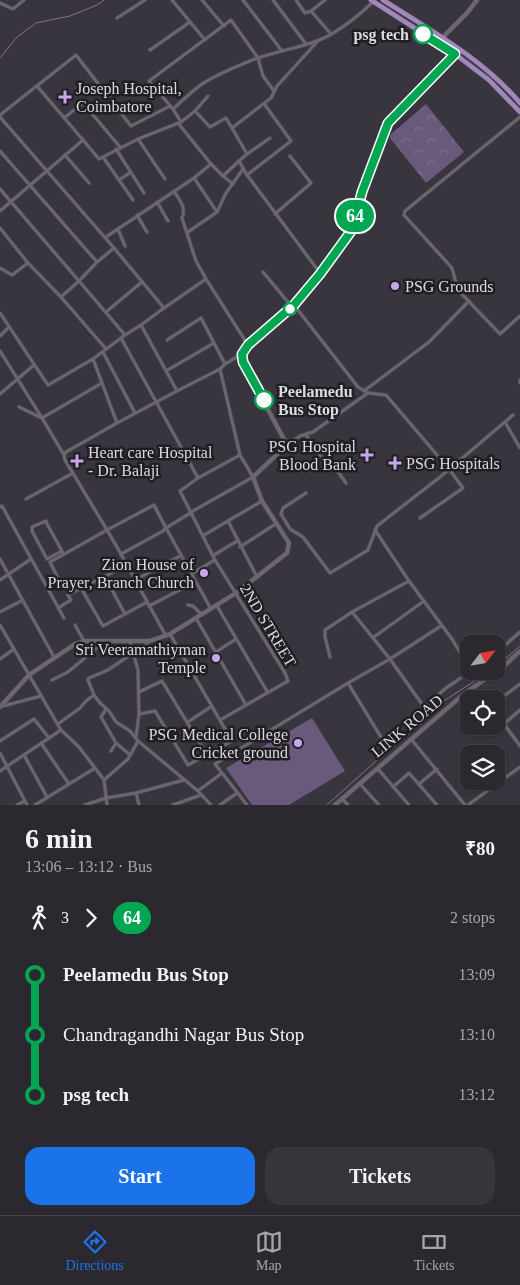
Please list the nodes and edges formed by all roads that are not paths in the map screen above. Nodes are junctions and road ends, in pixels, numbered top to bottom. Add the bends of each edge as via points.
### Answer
1 (24, 0) edge
2 (145, 0) edge
3 (172, 0) edge
4 (202, 0) edge
5 (243, 0) edge
6 (273, 0) edge
7 (296, 0) edge
8 (325, 0) edge
9 (383, 0) edge
10 (477, 0) edge
11 (372, 1) edge
12 (0, 3) edge
13 (311, 11) junction
14 (117, 18) dead end
15 (190, 22) junction
16 (224, 26) junction
17 (331, 34) junction
18 (442, 38) junction
19 (205, 40) junction
20 (318, 40) junction
21 (306, 44) junction
22 (150, 50) dead end
23 (282, 51) junction
24 (455, 54) junction
25 (258, 58) junction
26 (37, 86) junction
27 (274, 91) junction
28 (208, 96) dead end
29 (520, 103) edge
30 (264, 104) junction
31 (171, 108) junction
32 (196, 111) junction
33 (520, 112) edge
34 (0, 116) edge
35 (520, 116) edge
36 (64, 118) junction
37 (180, 123) junction
38 (232, 128) junction
39 (270, 138) dead end
40 (138, 139) junction
41 (82, 140) junction
42 (120, 147) junction
43 (116, 149) junction
44 (0, 151) edge
45 (247, 154) junction
46 (66, 155) junction
47 (103, 156) junction
48 (290, 156) dead end
49 (239, 161) junction
50 (211, 164) junction
51 (244, 169) junction
52 (47, 170) junction
53 (131, 172) junction
54 (247, 175) junction
55 (223, 176) junction
56 (194, 178) junction
57 (165, 179) dead end
58 (119, 180) junction
59 (89, 183) dead end
60 (233, 184) junction
61 (30, 185) junction
62 (0, 189) edge
63 (174, 191) junction
64 (144, 193) dead end
65 (133, 200) dead end
66 (11, 201) junction
67 (157, 202) junction
68 (0, 212) edge
69 (217, 212) junction
70 (275, 214) junction
71 (137, 215) junction
72 (168, 221) dead end
73 (0, 228) edge
74 (118, 229) junction
75 (148, 232) dead end
76 (188, 232) junction
77 (106, 237) junction
78 (125, 246) dead end
79 (114, 248) junction
80 (97, 262) junction
81 (28, 263) junction
82 (0, 268) edge
83 (264, 272) dead end
84 (320, 274) junction
85 (206, 279) junction
86 (79, 281) junction
87 (142, 282) junction
88 (61, 297) junction
89 (469, 302) junction
90 (293, 306) junction
91 (164, 308) junction
92 (106, 312) junction
93 (0, 313) edge
94 (520, 316) edge
95 (141, 325) junction
96 (9, 327) junction
97 (125, 335) junction
98 (0, 336) edge
99 (121, 338) junction
100 (167, 340) dead end
101 (215, 342) junction
102 (248, 345) junction
103 (0, 351) edge
104 (104, 351) junction
105 (242, 354) junction
106 (94, 359) junction
107 (225, 364) junction
108 (34, 365) junction
109 (220, 369) junction
110 (166, 371) junction
111 (18, 379) junction
112 (102, 383) junction
113 (177, 391) junction
114 (364, 391) junction
115 (0, 394) edge
116 (368, 394) junction
117 (157, 402) junction
118 (19, 408) dead end
119 (136, 413) junction
120 (513, 415) dead end
121 (42, 418) junction
122 (505, 422) junction
123 (117, 423) junction
124 (306, 435) junction
125 (287, 445) junction
126 (520, 448) edge
127 (64, 455) junction
128 (240, 455) junction
129 (449, 469) junction
130 (73, 473) junction
131 (252, 477) junction
132 (198, 478) junction
133 (346, 483) dead end
134 (306, 493) dead end
135 (26, 499) dead end
136 (262, 501) junction
137 (0, 507) edge
138 (192, 512) junction
139 (420, 518) dead end
140 (228, 521) junction
141 (277, 522) junction
142 (166, 528) junction
143 (107, 530) junction
144 (375, 530) junction
145 (204, 536) junction
146 (237, 541) junction
147 (240, 546) junction
148 (63, 553) junction
149 (121, 554) junction
150 (214, 555) junction
151 (180, 556) junction
152 (0, 559) edge
153 (31, 559) junction
154 (215, 560) junction
155 (126, 565) junction
156 (8, 574) junction
157 (191, 574) junction
158 (105, 577) junction
159 (257, 577) junction
160 (0, 580) edge
161 (135, 580) junction
162 (409, 581) junction
163 (60, 582) dead end
164 (195, 582) junction
165 (81, 588) junction
166 (236, 593) junction
167 (23, 600) junction
168 (424, 601) junction
169 (147, 602) junction
170 (188, 605) dead end
171 (149, 606) junction
172 (217, 606) junction
173 (58, 608) junction
174 (211, 609) junction
175 (0, 612) edge
176 (352, 612) junction
177 (125, 614) junction
178 (202, 615) junction
179 (64, 618) dead end
180 (196, 618) junction
181 (0, 624) edge
182 (75, 625) dead end
183 (441, 626) junction
184 (520, 632) edge
185 (168, 635) junction
186 (374, 637) junction
187 (236, 639) junction
188 (84, 641) junction
189 (104, 642) junction
190 (130, 642) junction
191 (150, 642) junction
192 (505, 645) edge
193 (14, 649) junction
194 (520, 651) edge
195 (216, 652) junction
196 (133, 654) junction
197 (460, 654) edge
198 (54, 657) junction
199 (330, 657) dead end
200 (0, 659) edge
201 (390, 659) junction
202 (29, 674) junction
203 (460, 678) edge
204 (52, 680) dead end
205 (348, 684) junction
206 (520, 684) edge
207 (139, 692) junction
208 (268, 693) junction
209 (94, 695) junction
210 (505, 695) edge
211 (41, 696) junction
212 (212, 706) junction
213 (246, 706) junction
214 (2, 707) edge
215 (106, 709) junction
216 (520, 710) edge
217 (139, 714) junction
218 (220, 720) junction
219 (188, 722) junction
220 (505, 723) edge
221 (58, 724) junction
222 (505, 725) edge
223 (61, 730) junction
224 (136, 736) junction
225 (49, 738) junction
226 (520, 738) edge
227 (411, 739) junction
228 (138, 740) junction
229 (0, 741) edge
230 (517, 741) junction
231 (384, 742) dead end
232 (41, 743) junction
233 (116, 743) junction
234 (520, 746) edge
235 (111, 751) dead end
236 (0, 753) edge
237 (24, 755) junction
238 (130, 755) junction
239 (206, 755) junction
240 (6, 766) junction
241 (520, 767) edge
242 (95, 768) junction
243 (377, 768) junction
244 (437, 769) junction
245 (0, 771) edge
246 (222, 774) junction
247 (104, 780) junction
248 (184, 780) junction
249 (360, 783) junction
250 (68, 784) junction
251 (419, 784) junction
252 (393, 787) junction
253 (198, 791) junction
254 (136, 793) junction
255 (237, 793) junction
256 (201, 794) junction
257 (47, 797) junction
258 (106, 798) junction
259 (342, 799) junction
260 (25, 801) junction
261 (434, 804) edge
262 (17, 805) edge
263 (27, 805) edge
264 (34, 805) edge
265 (84, 805) edge
266 (107, 805) edge
267 (139, 805) edge
268 (173, 805) edge
269 (211, 805) edge
270 (220, 805) edge
271 (247, 805) edge
272 (335, 805) edge
273 (348, 805) edge
274 (379, 805) edge
275 (409, 805) edge
276 (467, 805) edge

1 - 12 street via 13,9
2 - 14 street
3 - 15 street
4 - 16 street
5 - 23 street
6 - 21 street
7 - 13 street via 305,13
8 - 13 street
9 - 18 main road
10 - 18 street
11 - 17 street via 358,16
11 - 24 main road
13 - 17 street
15 - 19 street
15 - 22 street
16 - 19 street
16 - 25 street via 232,20
17 - 20 street
18 - 29 main road via 493,75
19 - 31 street via 149,81
20 - 21 street
20 - 27 street
21 - 23 street
23 - 25 street
24 - 33 main road via 490,80
24 - 84 street via 388,123 362,192 352,230
25 - 27 street via 263,76
25 - 31 street via 202,84
26 - 31 street via 76,55 130,126
26 - 34 street
26 - 36 street
27 - 30 street
28 - 32 street
30 - 38 street
30 - 54 street via 291,141
31 - 37 street
32 - 37 street
32 - 38 street via 210,127 226,118
34 - 52 street
35 - 89 street via 404,215 450,265 458,290
36 - 41 street
36 - 42 street via 83,103
37 - 40 street
37 - 50 street
38 - 45 street
39 - 45 street
40 - 42 street
40 - 57 street
41 - 46 street
41 - 47 street via 99,159
42 - 43 street
43 - 47 street
43 - 53 street
44 - 61 street
45 - 49 street
46 - 52 street
46 - 59 street
47 - 58 street
48 - 70 street via 311,184
49 - 51 street
49 - 55 street
50 - 55 street
50 - 56 street
51 - 54 street
51 - 60 street
52 - 61 street
52 - 77 street
53 - 58 street
53 - 64 street
54 - 70 street
55 - 60 street
56 - 63 street
56 - 69 street
58 - 65 street
60 - 69 street
61 - 66 street
61 - 80 street
62 - 66 street
63 - 67 street
63 - 76 street via 183,206 182,218
66 - 68 street
66 - 86 street
67 - 71 street
67 - 72 street
69 - 76 street
70 - 84 street
71 - 74 street
71 - 75 street
73 - 81 street
74 - 77 street
74 - 78 street
76 - 85 street via 196,262
77 - 79 street
79 - 80 street
79 - 87 street
80 - 86 street
81 - 82 street via 12,275
81 - 88 street
83 - 90 street
84 - 90 street
85 - 91 street
85 - 102 street
86 - 88 street
86 - 92 street
87 - 91 street
87 - 92 street
88 - 104 street
89 - 94 street via 500,334
89 - 114 street via 429,342
90 - 102 street
90 - 114 street
91 - 95 street
92 - 97 street
93 - 96 street
95 - 97 street
95 - 110 street
96 - 98 street
96 - 108 street
97 - 99 street
99 - 104 street
99 - 117 street
100 - 101 street via 200,318
101 - 107 street
101 - 110 street
102 - 105 street
103 - 111 street
104 - 106 street
104 - 119 street
105 - 107 street
105 - 125 street via 243,362
106 - 108 street via 48,385
106 - 112 street
107 - 109 street
108 - 111 street
109 - 113 street
109 - 128 street
110 - 113 street
111 - 115 street
111 - 121 street
112 - 121 street
112 - 123 street
113 - 117 street
114 - 116 street
116 - 124 street
116 - 129 street via 386,395
117 - 119 street
117 - 132 street
118 - 121 street
119 - 123 street
120 - 122 street
121 - 127 street
122 - 126 street
122 - 129 street
123 - 127 street
124 - 125 street
124 - 133 street via 326,464 334,466
125 - 131 street
127 - 130 street
128 - 131 street
128 - 132 street
129 - 139 street via 463,488
129 - 144 street
130 - 135 street
130 - 143 street
131 - 136 street
131 - 138 street
132 - 138 street, 2ND STREET via 180,491
134 - 144 street via 282,508 281,514 290,529 303,537 330,573 368,550
136 - 140 street
136 - 141 street
137 - 153 street
138 - 142 street
138 - 145 street, 2ND STREET
140 - 145 street
140 - 146 street
141 - 147 street
141 - 159 street via 289,543 287,553
142 - 143 street via 154,505
142 - 149 street
142 - 151 street
143 - 148 street
143 - 149 street
144 - 162 street
145 - 150 street, 2ND STREET
146 - 147 street
146 - 150 street
147 - 159 street
148 - 148 street via 46,521 32,527 48,559
148 - 163 street via 50,562
149 - 155 street
150 - 154 street, 2ND STREET
151 - 157 street
151 - 161 street
152 - 156 street
153 - 156 street
153 - 173 street
154 - 157 street
154 - 166 street, 2ND STREET
155 - 158 street
155 - 161 street
156 - 160 street
156 - 167 street
157 - 164 street
158 - 165 street
158 - 177 street
159 - 166 street
161 - 169 street
162 - 168 street
162 - 176 street
164 - 171 street
164 - 174 street
165 - 173 street via 68,595 71,600
165 - 177 street via 103,626
166 - 172 street
166 - 208 street, 2ND STREET via 288,681
167 - 175 street
167 - 198 street
168 - 183 street
168 - 186 street
169 - 171 street
169 - 177 street
170 - 178 street
171 - 185 street
172 - 174 street
172 - 187 street
173 - 179 street
174 - 178 street
176 - 186 street
176 - 199 street via 325,630
178 - 180 street
180 - 185 street
180 - 195 street
181 - 193 street
182 - 188 street
183 - 197 street
183 - 201 street
184 - 192 street
185 - 191 street
185 - 212 street
186 - 201 street
187 - 195 street
187 - 208 street
188 - 189 street
188 - 198 street
189 - 190 street
189 - 204 street via 72,670
190 - 191 street
190 - 196 street
191 - 196 street
193 - 200 street
193 - 202 street
194 - 227 street, LINK ROAD
195 - 213 street
196 - 207 street
196 - 209 street via 89,678
198 - 202 street
201 - 203 street via 424,707
201 - 205 street
202 - 211 street
202 - 214 street
205 - 231 street
205 - 246 street via 215,764
206 - 210 street
207 - 217 street
207 - 219 street via 162,681
208 - 213 street, 2ND STREET
209 - 215 street
209 - 221 street
211 - 214 street
211 - 221 street
212 - 218 street
212 - 219 street
213 - 218 street, 2ND STREET
215 - 224 street via 116,722
215 - 233 street via 101,717
216 - 220 street
217 - 224 street
217 - 239 street via 155,711 188,765
218 - 239 street via 232,741
219 - 239 street
221 - 223 street
222 - 230 street
223 - 225 street
223 - 242 street
224 - 228 street
225 - 229 street via 34,719
225 - 232 street
226 - 230 street
227 - 243 street, LINK ROAD
227 - 244 street
228 - 238 street
228 - 248 street
230 - 234 street
232 - 237 street
232 - 250 street
233 - 235 street
233 - 238 street
236 - 240 street
237 - 240 street
237 - 257 street
238 - 247 street
240 - 245 street
240 - 260 street
241 - 276 street
242 - 247 street
242 - 250 street
243 - 249 street, LINK ROAD
243 - 252 street
244 - 251 street
244 - 276 street
246 - 253 street
246 - 255 street
247 - 258 street
248 - 253 street
248 - 254 street
249 - 259 street, LINK ROAD
249 - 274 street
250 - 257 street
251 - 252 street via 409,772
251 - 261 street
252 - 275 street
253 - 256 street
254 - 258 street
254 - 267 street
255 - 270 street
255 - 271 street
256 - 268 street
256 - 269 street
257 - 264 street
258 - 265 street
258 - 266 street
259 - 272 street, LINK ROAD
259 - 273 street
260 - 262 street
260 - 263 street

